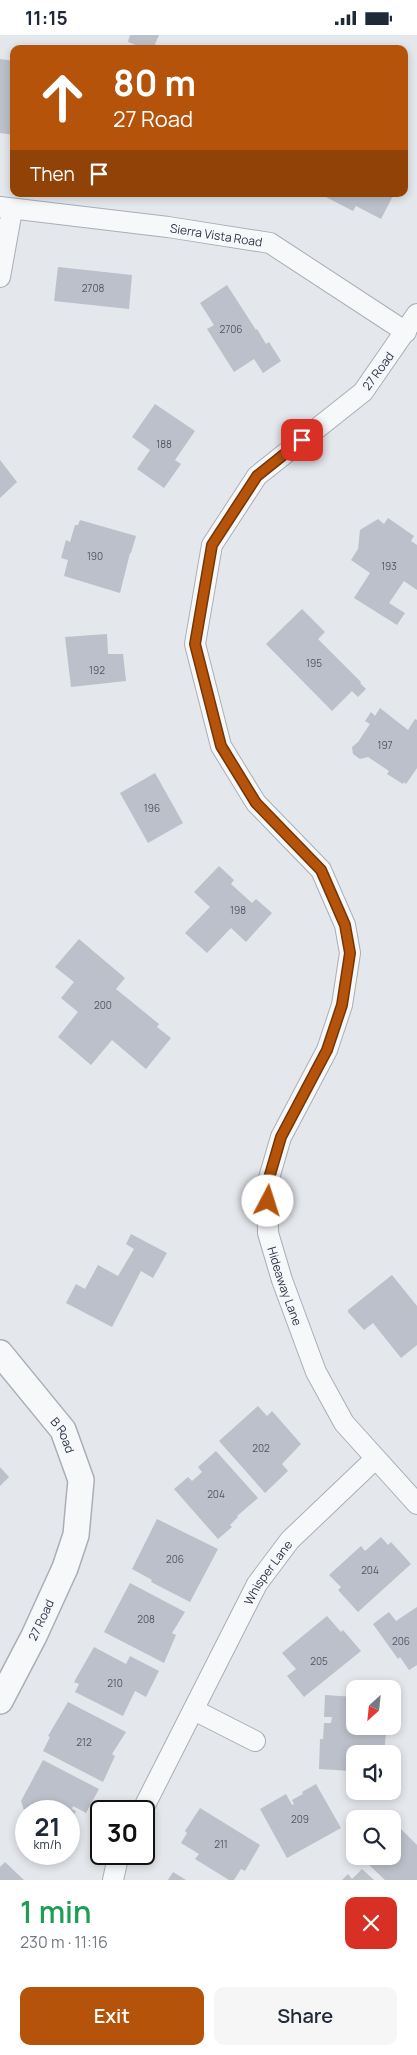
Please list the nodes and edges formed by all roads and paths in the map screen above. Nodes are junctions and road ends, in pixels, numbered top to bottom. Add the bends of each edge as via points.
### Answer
1 (6, 209) edge
2 (0, 277) edge
3 (417, 314) edge
4 (406, 332) junction
5 (345, 925) joint
6 (0, 1353) edge
7 (375, 1459) junction
8 (417, 1504) edge
9 (76, 1535) joint
10 (0, 1701) edge
11 (194, 1710) junction
12 (254, 1741) dead end
13 (148, 1800) edge
14 (116, 1865) edge
15 (113, 1880) edge

1 - 2 street
1 - 4 street, Sierra Vista Road via 168,227 270,243
3 - 4 street, 27 Road
4 - 5 street, 27 Road via 363,392 257,476 212,545 195,644 221,746 256,803 321,870
5 - 7 street, Hideaway Lane via 350,953 342,1005 327,1050 281,1137 267,1185 268,1233 316,1372 344,1423
6 - 9 street, B Road via 63,1430 81,1480
7 - 8 street, Hideaway Lane
7 - 11 street, Whisper Lane via 290,1540 257,1584
9 - 10 street, 27 Road via 34,1636
11 - 12 street
11 - 13 street, Whisper Lane
14 - 15 street

